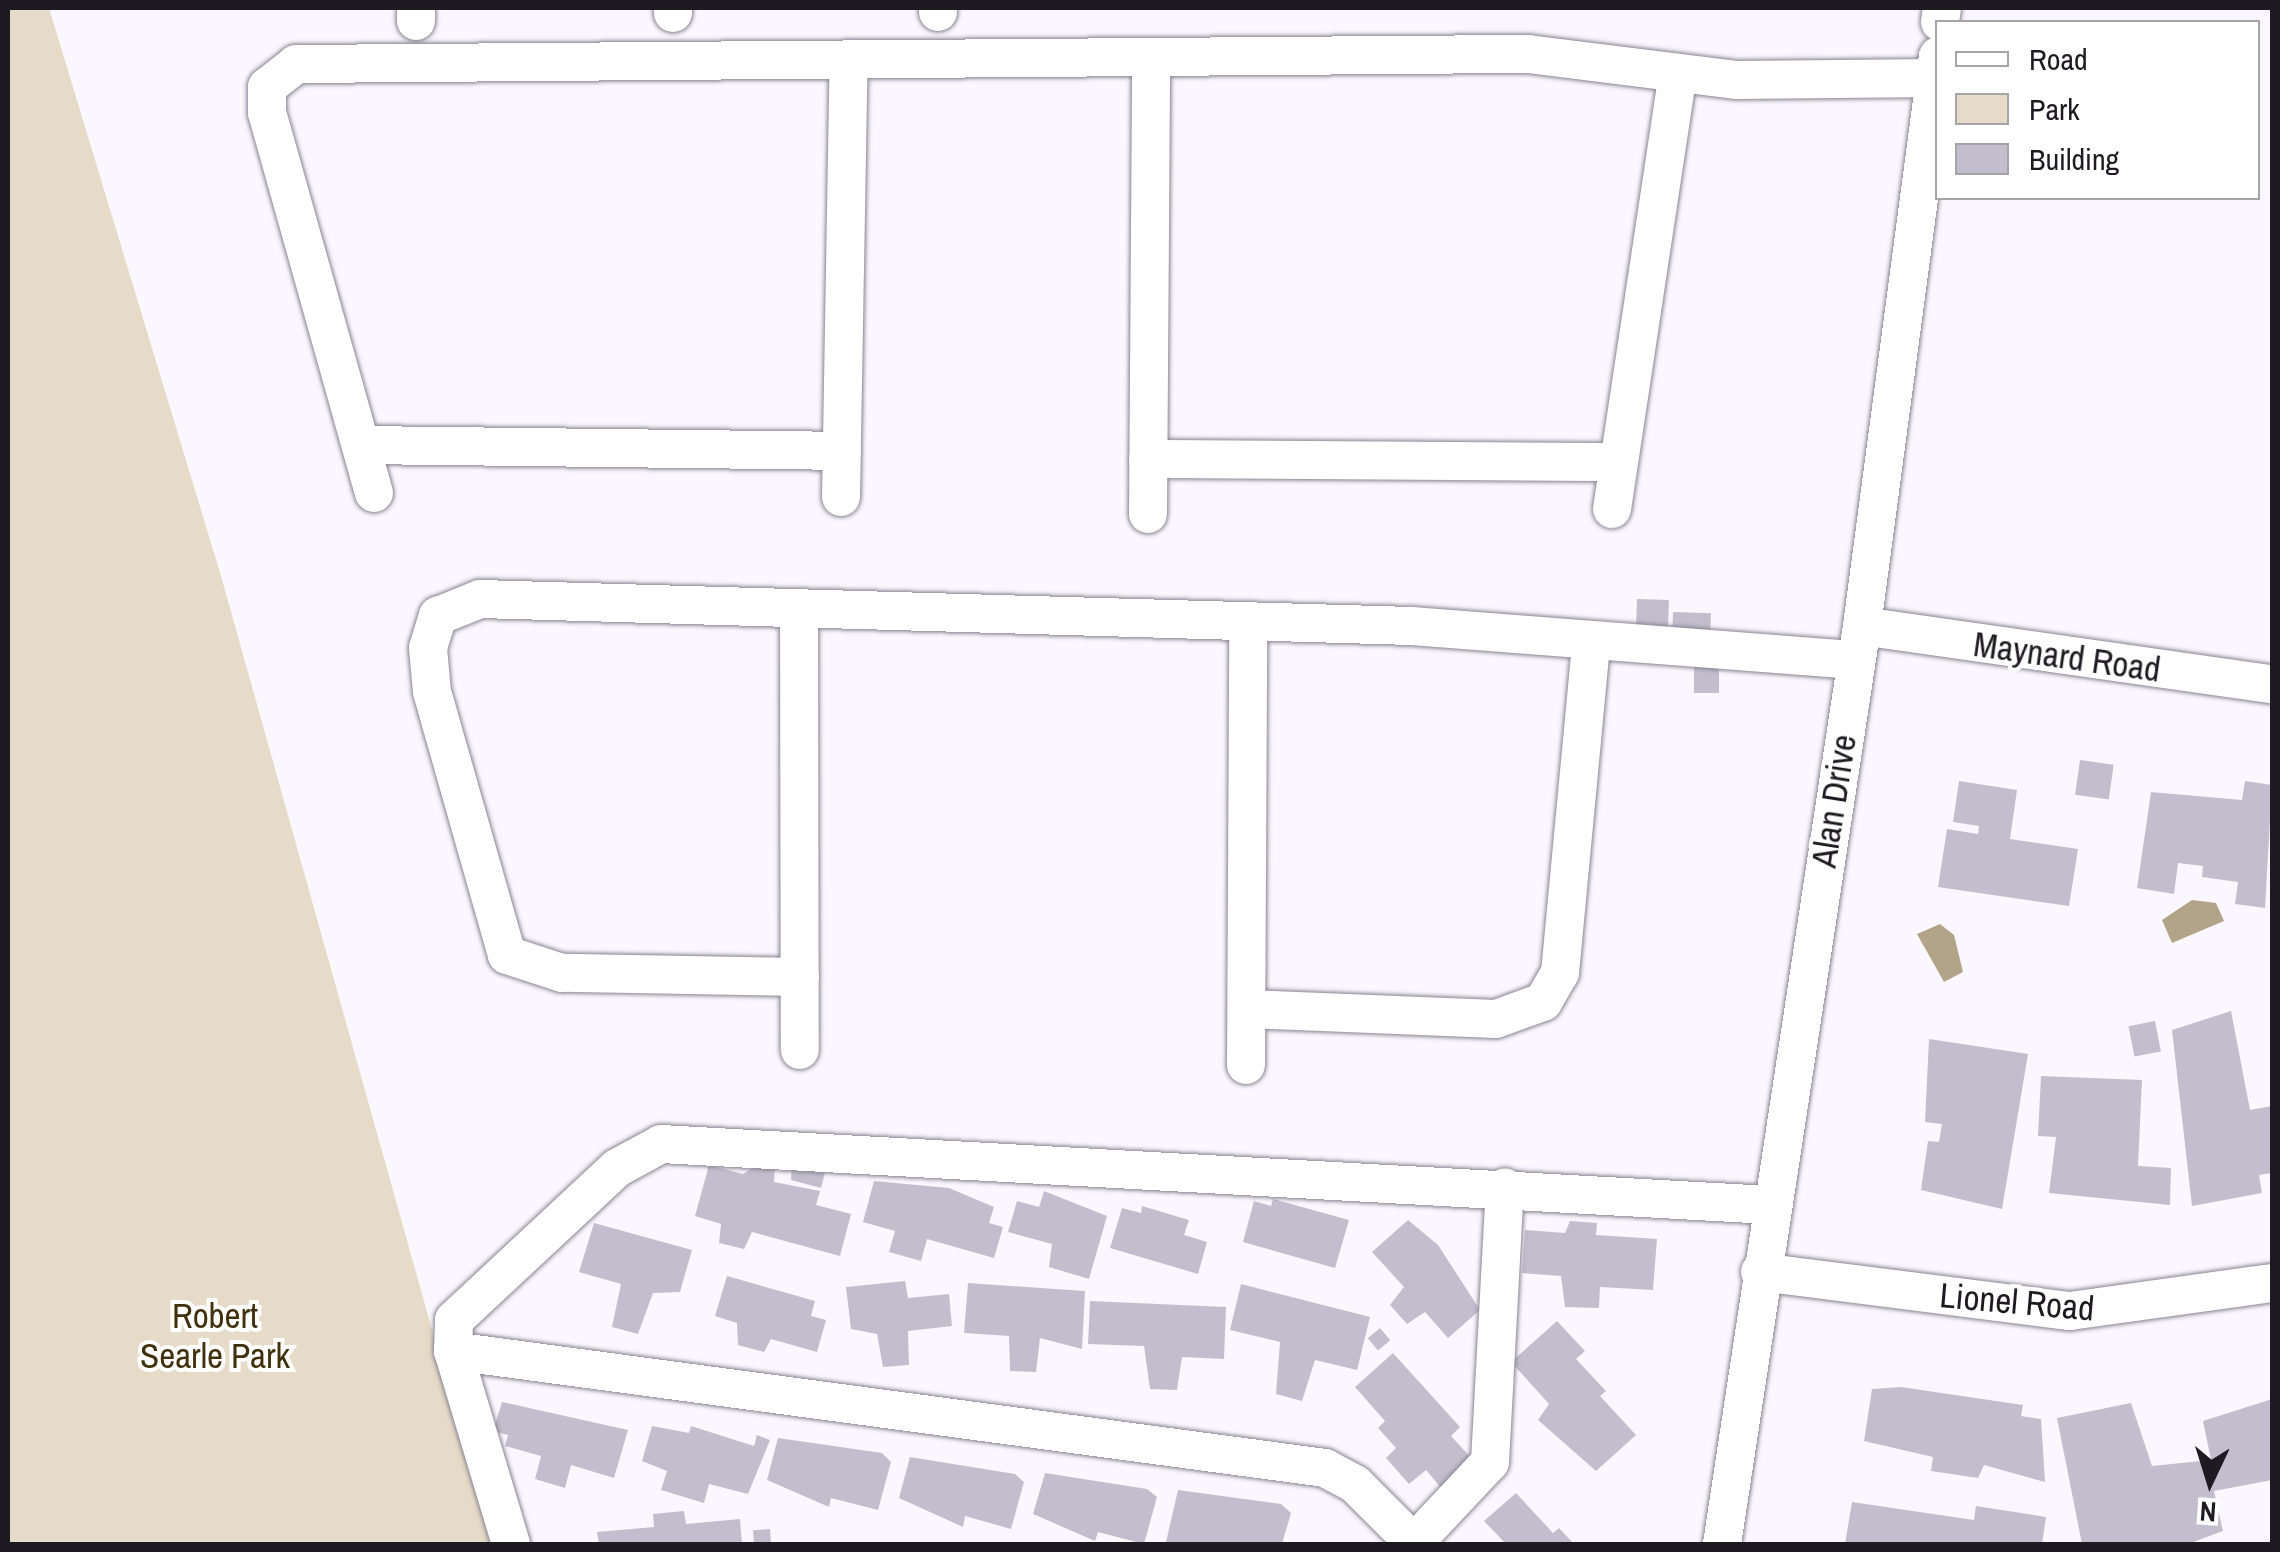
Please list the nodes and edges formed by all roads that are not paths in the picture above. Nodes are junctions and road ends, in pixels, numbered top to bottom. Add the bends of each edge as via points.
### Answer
1 (1151, 57) junction
2 (849, 59) junction
3 (1935, 67) edge
4 (1678, 74) junction
5 (1935, 74) edge
6 (361, 445) junction
7 (842, 451) junction
8 (1148, 459) junction
9 (1612, 462) junction
10 (374, 493) dead end
11 (841, 497) dead end
12 (1612, 509) dead end
13 (1148, 514) dead end
14 (799, 610) junction
15 (1248, 621) junction
16 (1859, 643) junction
17 (1591, 644) junction
18 (2272, 684) edge
19 (800, 976) junction
20 (1247, 1009) junction
21 (800, 1050) dead end
22 (1246, 1065) dead end
23 (1505, 1187) junction
24 (1771, 1204) junction
25 (1760, 1272) junction
26 (2272, 1283) edge
27 (453, 1351) junction
28 (511, 1544) edge
29 (1414, 1544) edge
30 (1722, 1544) edge

1 - 2 street
1 - 4 street via 1528,54
1 - 8 street
2 - 6 street via 285,68 267,87 267,113
2 - 7 street
3 - 4 street
4 - 9 street
5 - 16 street, Alan Drive
6 - 7 street
6 - 10 street
7 - 11 street
8 - 9 street
8 - 13 street
9 - 12 street
14 - 15 street, Maynard Road
14 - 19 street
14 - 19 street, Maynard Road via 463,600 438,616 428,666 507,955 562,973
15 - 17 street, Maynard Road
15 - 20 street
16 - 17 street, Maynard Road
16 - 18 street, Maynard Road
16 - 24 street, Alan Drive
17 - 20 street via 1560,973 1543,1002 1496,1019
19 - 21 street
20 - 22 street
23 - 24 street
23 - 27 street via 661,1144 617,1168 464,1304
23 - 29 street via 1490,1462
24 - 25 street, Alan Drive
25 - 26 street, Lionel Road via 2070,1311
25 - 30 street, Alan Drive
27 - 28 street
27 - 29 street via 1324,1468 1355,1484

